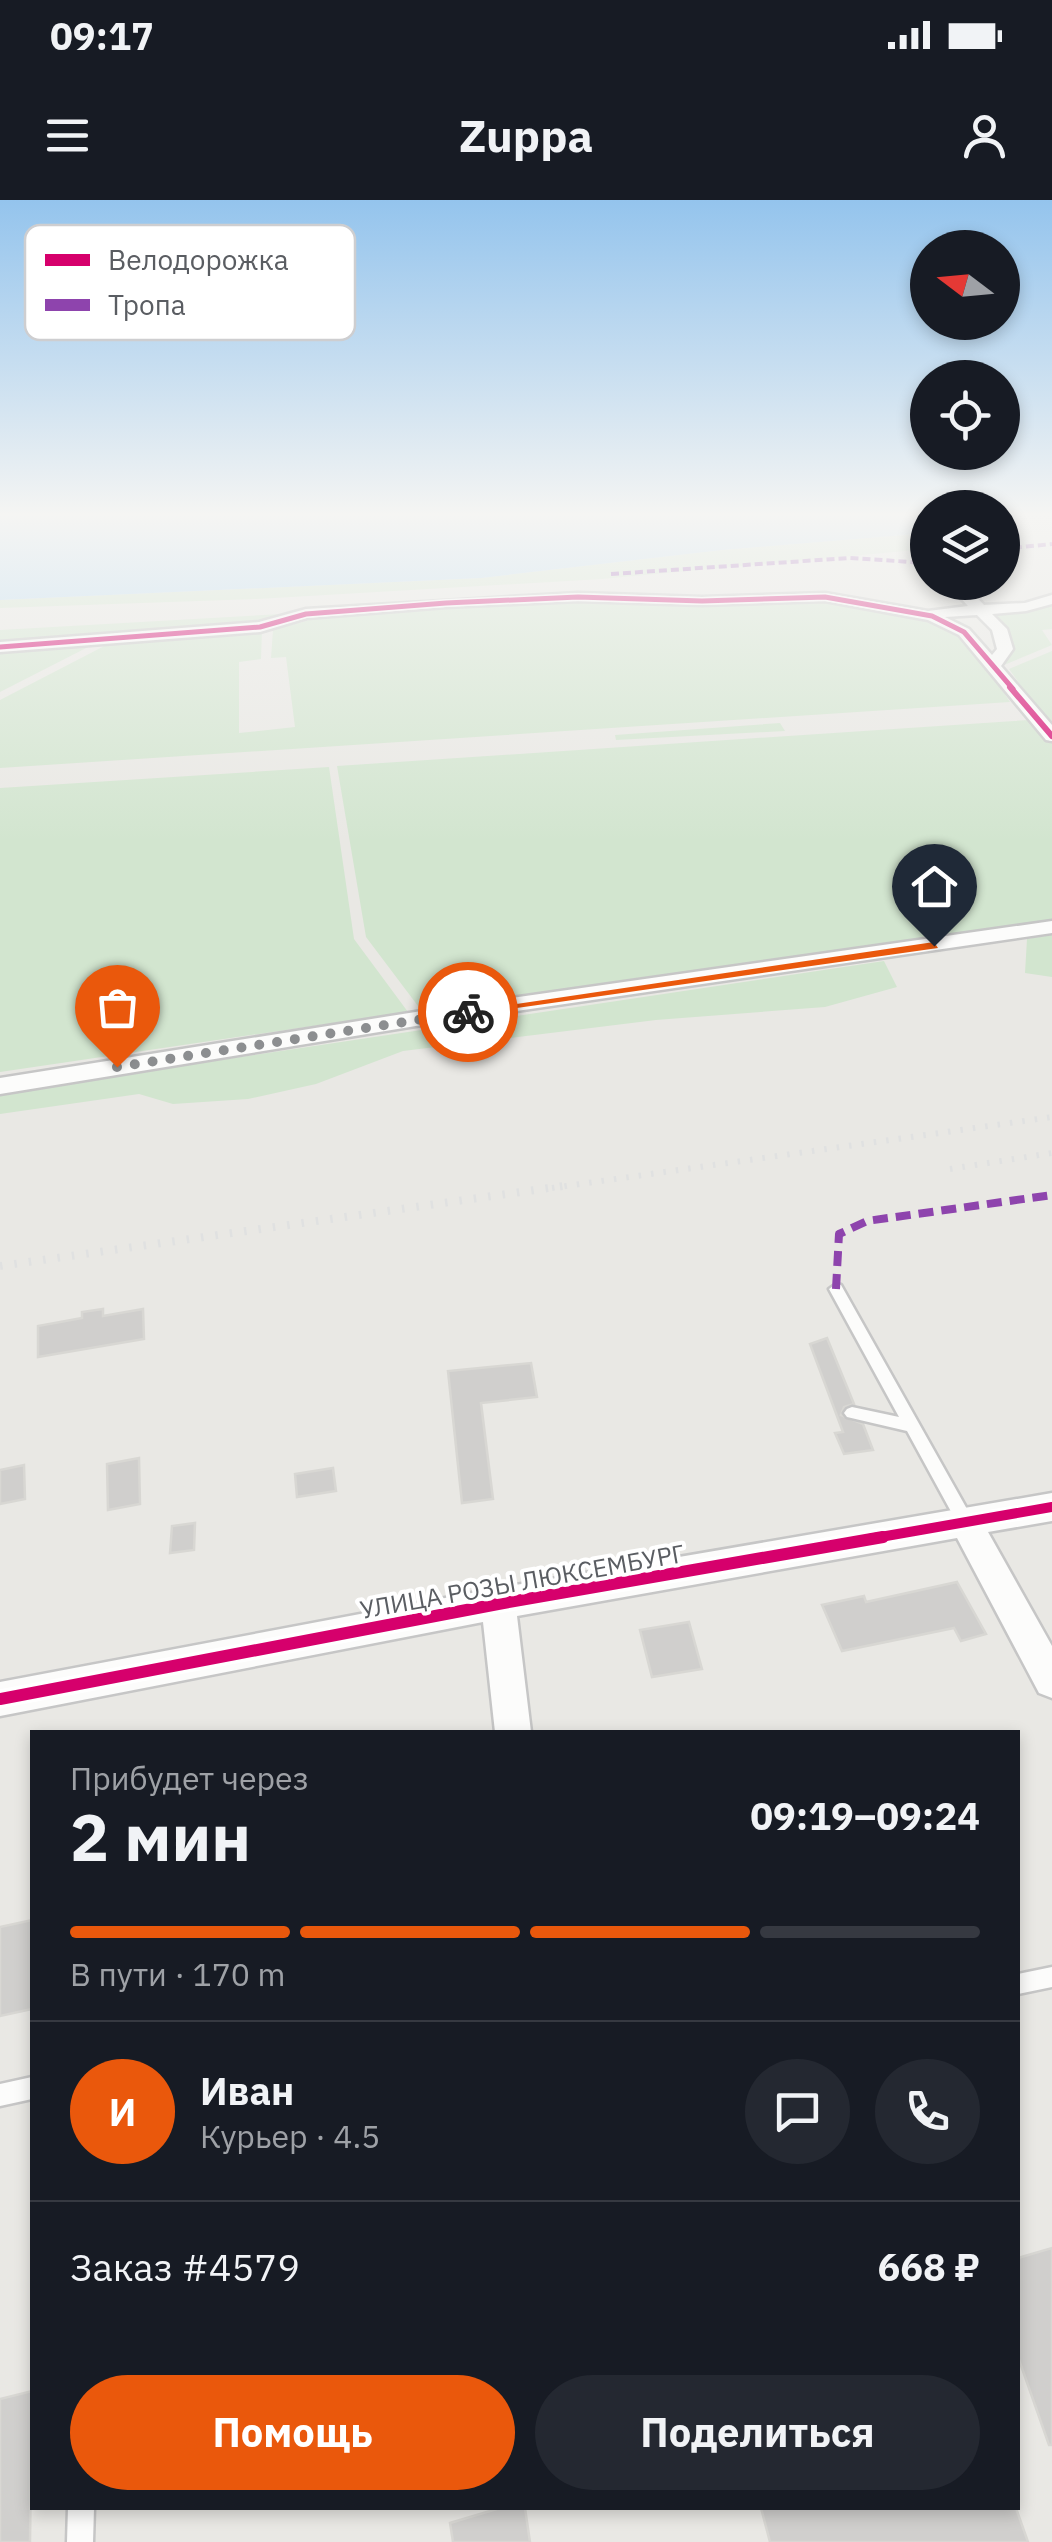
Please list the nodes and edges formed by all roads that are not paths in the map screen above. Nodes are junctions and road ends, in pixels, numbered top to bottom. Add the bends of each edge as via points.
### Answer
1 (273, 623) edge
2 (943, 623) edge
3 (994, 623) edge
4 (0, 647) edge
5 (994, 664) junction
6 (1052, 736) edge
7 (1052, 927) edge
8 (0, 1086) edge
9 (836, 1289) dead end
10 (852, 1413) dead end
11 (912, 1426) junction
12 (1052, 1507) edge
13 (966, 1523) junction
14 (498, 1604) junction
15 (1052, 1680) edge
16 (0, 1699) edge
17 (513, 1730) edge
18 (1052, 1977) edge
19 (1020, 1984) edge
20 (30, 2088) edge
21 (0, 2095) edge
22 (81, 2510) edge
23 (80, 2542) edge

1 - 4 street
2 - 5 street via 964,632
3 - 5 street via 1005,649
5 - 6 street
7 - 8 street
9 - 11 lane
10 - 11 lane
11 - 13 lane
12 - 13 street, УЛИЦА РОЗЫ ЛЮКСЕМБУРГ
13 - 14 street, УЛИЦА РОЗЫ ЛЮКСЕМБУРГ
13 - 15 street
14 - 16 street, УЛИЦА РОЗЫ ЛЮКСЕМБУРГ
14 - 17 street
18 - 19 lane
20 - 21 lane
22 - 23 lane

